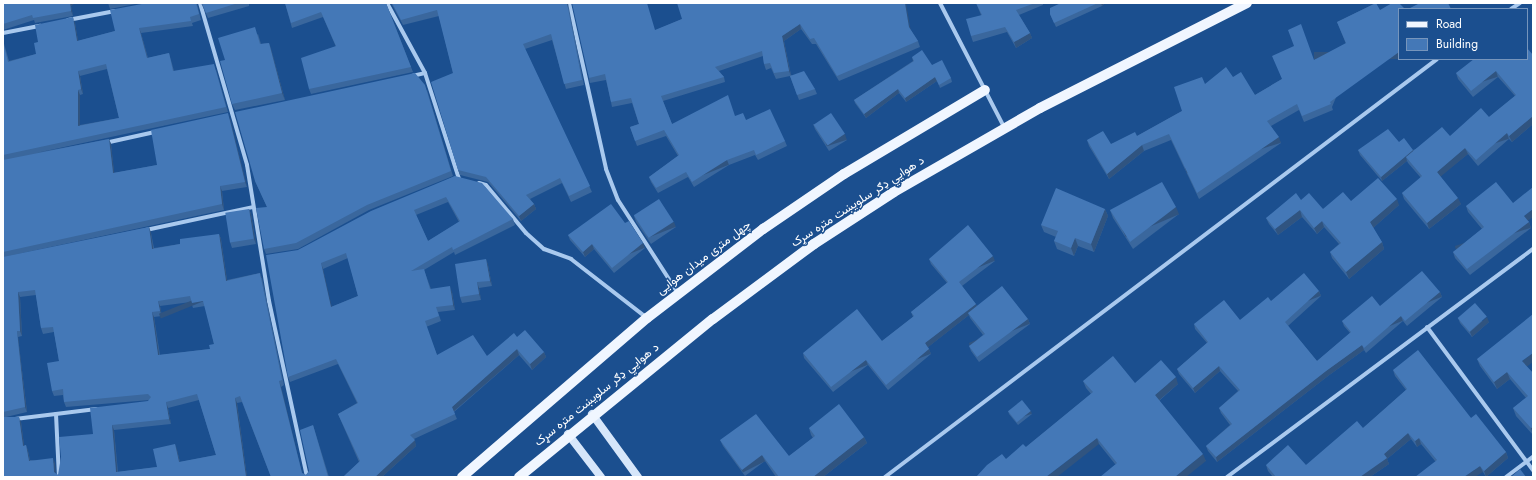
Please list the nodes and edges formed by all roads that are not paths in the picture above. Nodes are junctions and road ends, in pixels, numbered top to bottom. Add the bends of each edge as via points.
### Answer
1 (200, 3) edge
2 (387, 3) edge
3 (568, 3) edge
4 (940, 3) edge
5 (1247, 3) edge
6 (119, 10) edge
7 (65, 21) edge
8 (50, 24) edge
9 (3, 33) edge
10 (1435, 60) edge
11 (425, 73) junction
12 (402, 78) edge
13 (986, 90) junction
14 (240, 114) edge
15 (233, 116) junction
16 (225, 118) edge
17 (1004, 127) junction
18 (164, 130) edge
19 (95, 145) edge
20 (457, 178) junction
21 (464, 180) edge
22 (450, 181) edge
23 (472, 182) edge
24 (253, 206) junction
25 (136, 232) edge
26 (1533, 249) edge
27 (269, 256) edge
28 (262, 258) junction
29 (678, 294) junction
30 (648, 318) junction
31 (1427, 327) junction
32 (103, 408) edge
33 (56, 414) junction
34 (592, 414) junction
35 (11, 420) edge
36 (568, 434) junction
37 (1533, 457) edge
38 (1527, 462) junction
39 (1533, 470) edge
40 (59, 477) edge
41 (307, 477) edge
42 (462, 477) edge
43 (518, 477) edge
44 (601, 477) edge
45 (638, 477) edge
46 (885, 477) edge
47 (1227, 477) edge
48 (1506, 477) edge

1 - 15 street
2 - 11 street
3 - 29 street via 606,169 618,200
4 - 13 street
5 - 17 main road, د هوايي ډګر سلویښت متره سړک
6 - 7 street
8 - 9 street
10 - 46 street
11 - 12 street
11 - 20 street
13 - 17 street
13 - 29 main road, چهل متری میدان هوایی via 844,174
14 - 15 street
15 - 16 street
15 - 24 street
17 - 34 main road, د هوايي ډګر سلویښت متره سړک via 814,244
18 - 19 street
20 - 21 street
20 - 22 street
23 - 30 street via 486,185 526,233 544,248 571,259
24 - 25 street
24 - 28 street
26 - 31 street
27 - 28 street
28 - 41 street
29 - 30 main road, چهل متری میدان هوایی
30 - 42 main road, چهل متری میدان هوایی
31 - 38 street
31 - 47 street
32 - 33 street
33 - 35 street
33 - 40 street
34 - 36 main road, د هوايي ډګر سلویښت متره سړک
34 - 45 street
36 - 43 main road, د هوايي ډګر سلویښت متره سړک
36 - 44 street
37 - 38 street
38 - 39 street
38 - 48 street

